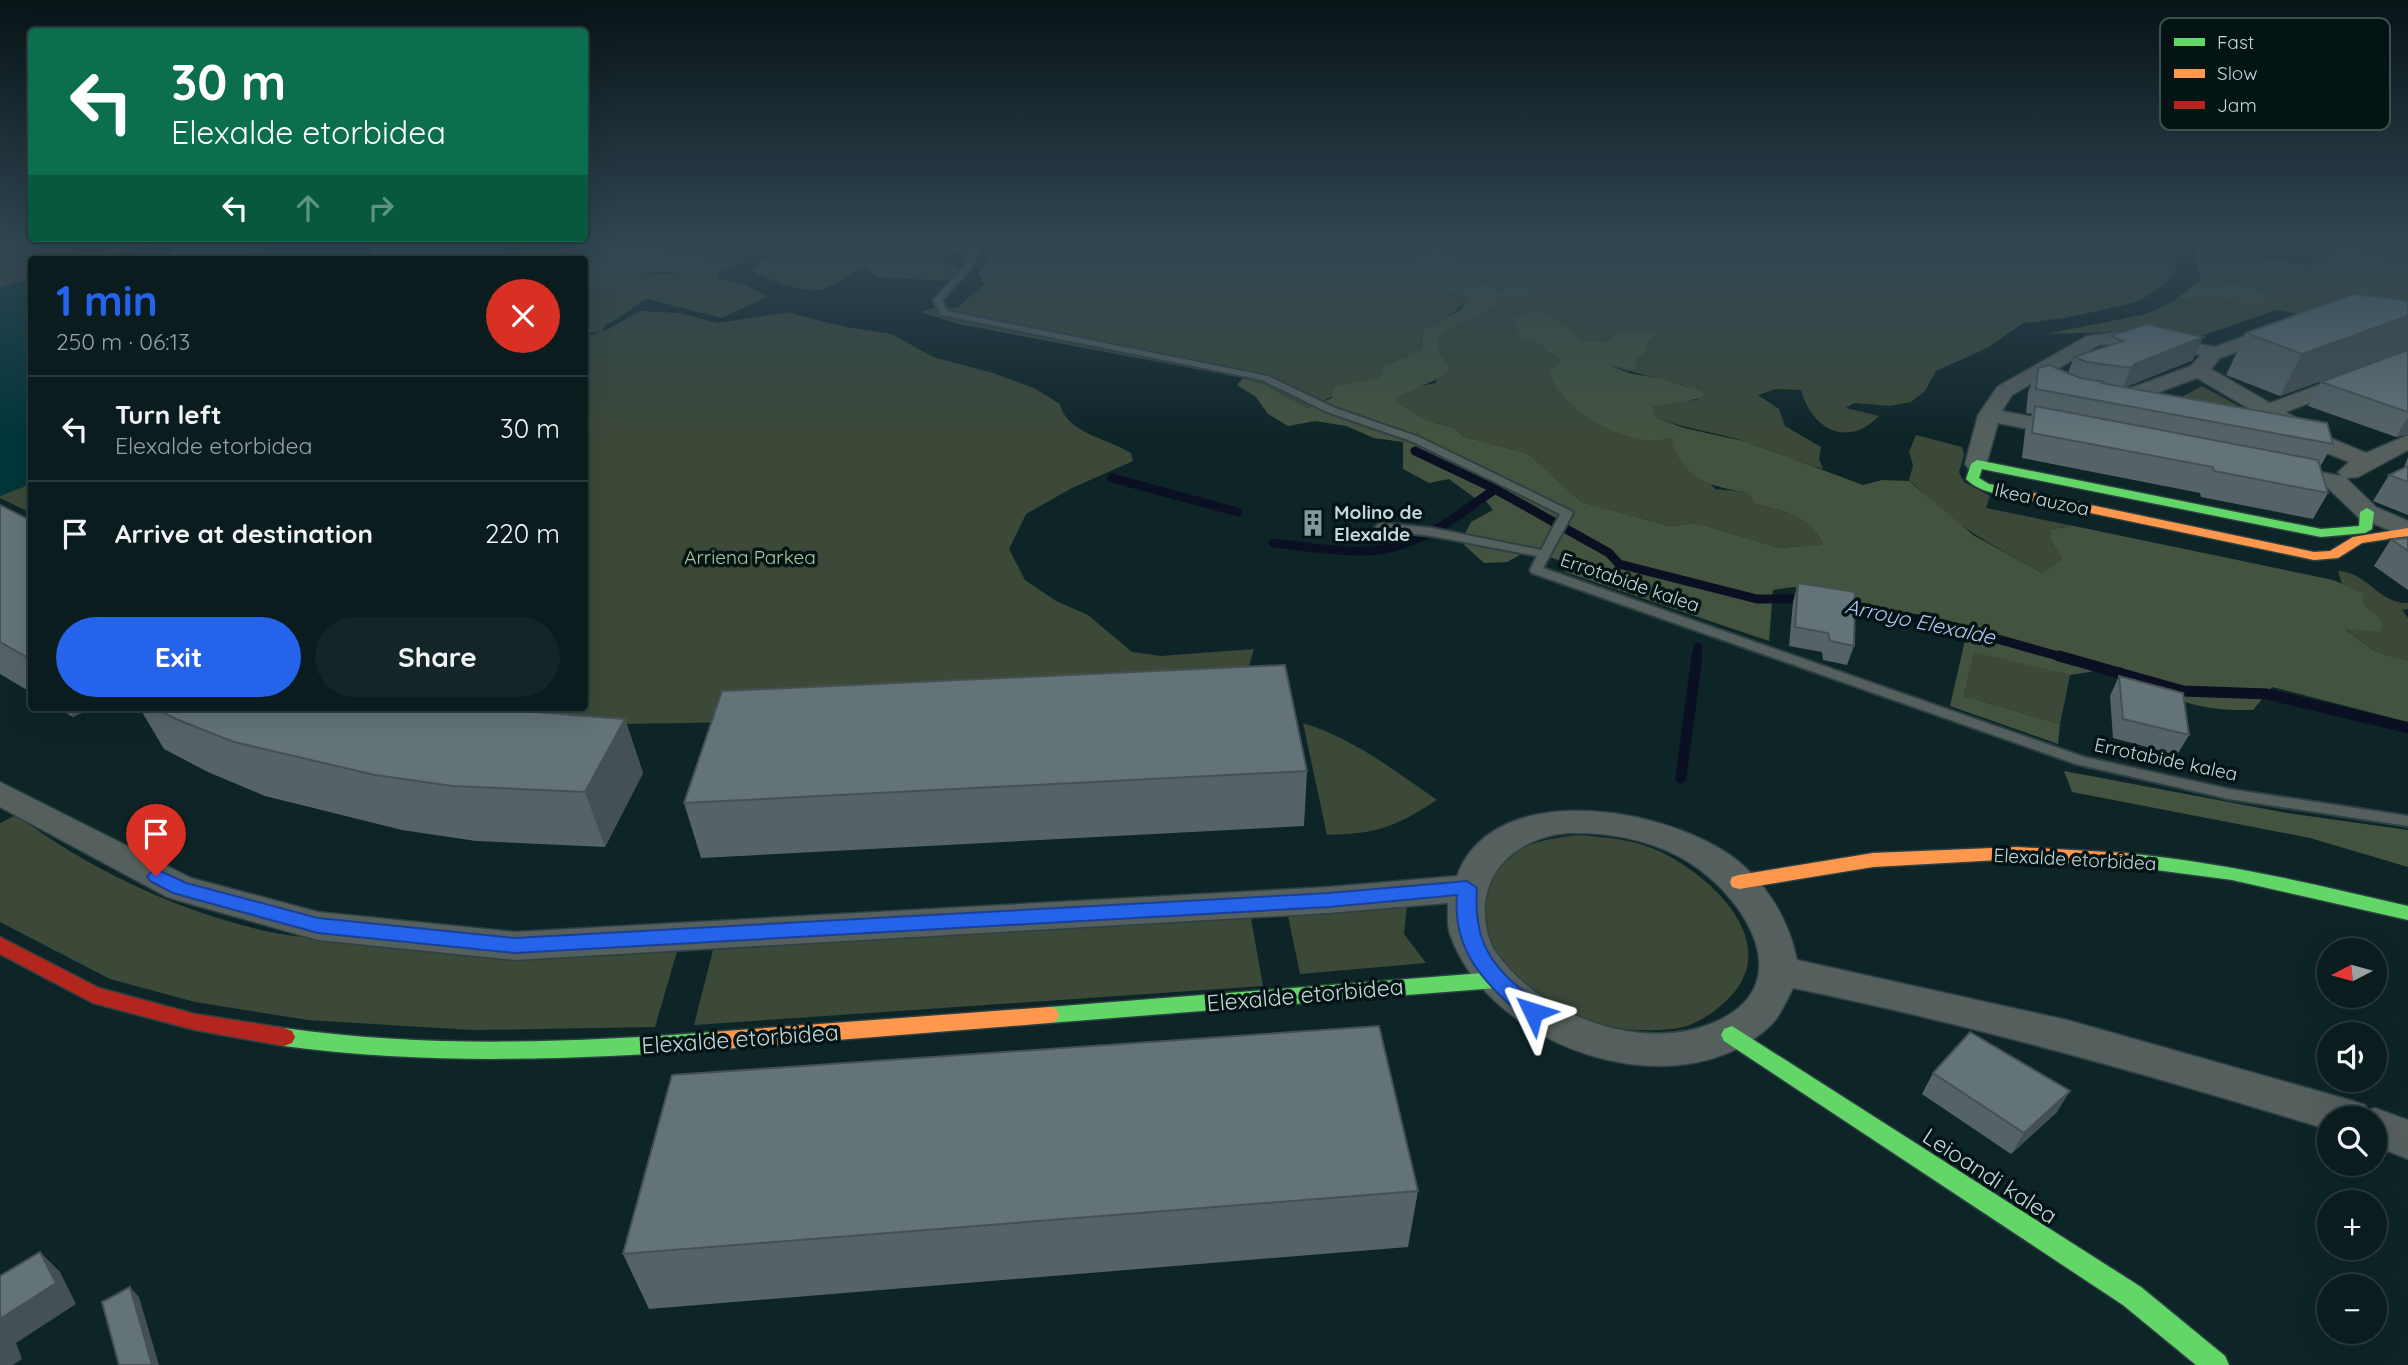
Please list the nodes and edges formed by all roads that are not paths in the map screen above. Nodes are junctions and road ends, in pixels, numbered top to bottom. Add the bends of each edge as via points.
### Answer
1 (941, 308) edge
2 (2298, 323) edge
3 (2216, 353) junction
4 (2408, 358) edge
5 (2198, 370) junction
6 (2030, 374) junction
7 (2051, 386) edge
8 (2108, 399) edge
9 (2132, 403) junction
10 (2159, 408) edge
11 (2269, 411) junction
12 (1990, 415) junction
13 (2241, 422) edge
14 (2294, 426) junction
15 (2096, 436) edge
16 (2408, 442) edge
17 (2366, 461) junction
18 (1977, 464) junction
19 (2269, 469) edge
20 (2336, 482) junction
21 (2367, 512) junction
22 (1381, 527) dead end
23 (2408, 531) edge
24 (1545, 554) junction
25 (0, 793) edge
26 (2408, 821) edge
27 (1739, 882) junction
28 (1467, 888) junction
29 (2408, 913) edge
30 (0, 944) edge
31 (1780, 971) junction
32 (1496, 980) junction
33 (1732, 1035) junction
34 (2317, 1108) edge
35 (2216, 1365) edge

1 - 24 lane, Errotabide kalea via 944,313 1265,378 1331,410 1415,439 1567,513
2 - 3 street
3 - 5 street
3 - 6 street via 2127,337 2094,340
4 - 11 street
5 - 9 street via 2133,395
5 - 11 street
6 - 7 street
6 - 12 street via 2004,391
8 - 9 street
9 - 10 street
11 - 14 street
12 - 15 street
12 - 18 street
13 - 14 street via 2282,429
14 - 17 street
16 - 17 street
17 - 20 street
18 - 21 street, Ikea auzoa via 2321,533 2365,529
18 - 23 street, Ikea auzoa via 1972,479 1984,487 2314,556 2333,555 2358,540
19 - 20 street
20 - 21 street
21 - 23 street
22 - 24 lane
24 - 26 lane, Errotabide kalea via 1536,570 2081,761 2230,793
25 - 28 street via 180,888 318,926 515,946 1316,901
27 - 28 street via 1699,852 1653,832 1604,822 1557,822 1516,835 1485,857
27 - 29 street, Elexalde etorbidea via 1873,860 2017,853 2160,862
27 - 31 street via 1763,909 1776,940
28 - 32 street via 1465,917 1471,938
30 - 32 street, Elexalde etorbidea via 93,995 195,1021 310,1041 459,1051 640,1047
31 - 33 street via 1765,1007
31 - 34 street via 1882,990 2195,1070
32 - 33 street via 1533,1012 1569,1030 1635,1049 1688,1049
33 - 35 street, Leioandi kalea via 2132,1296

